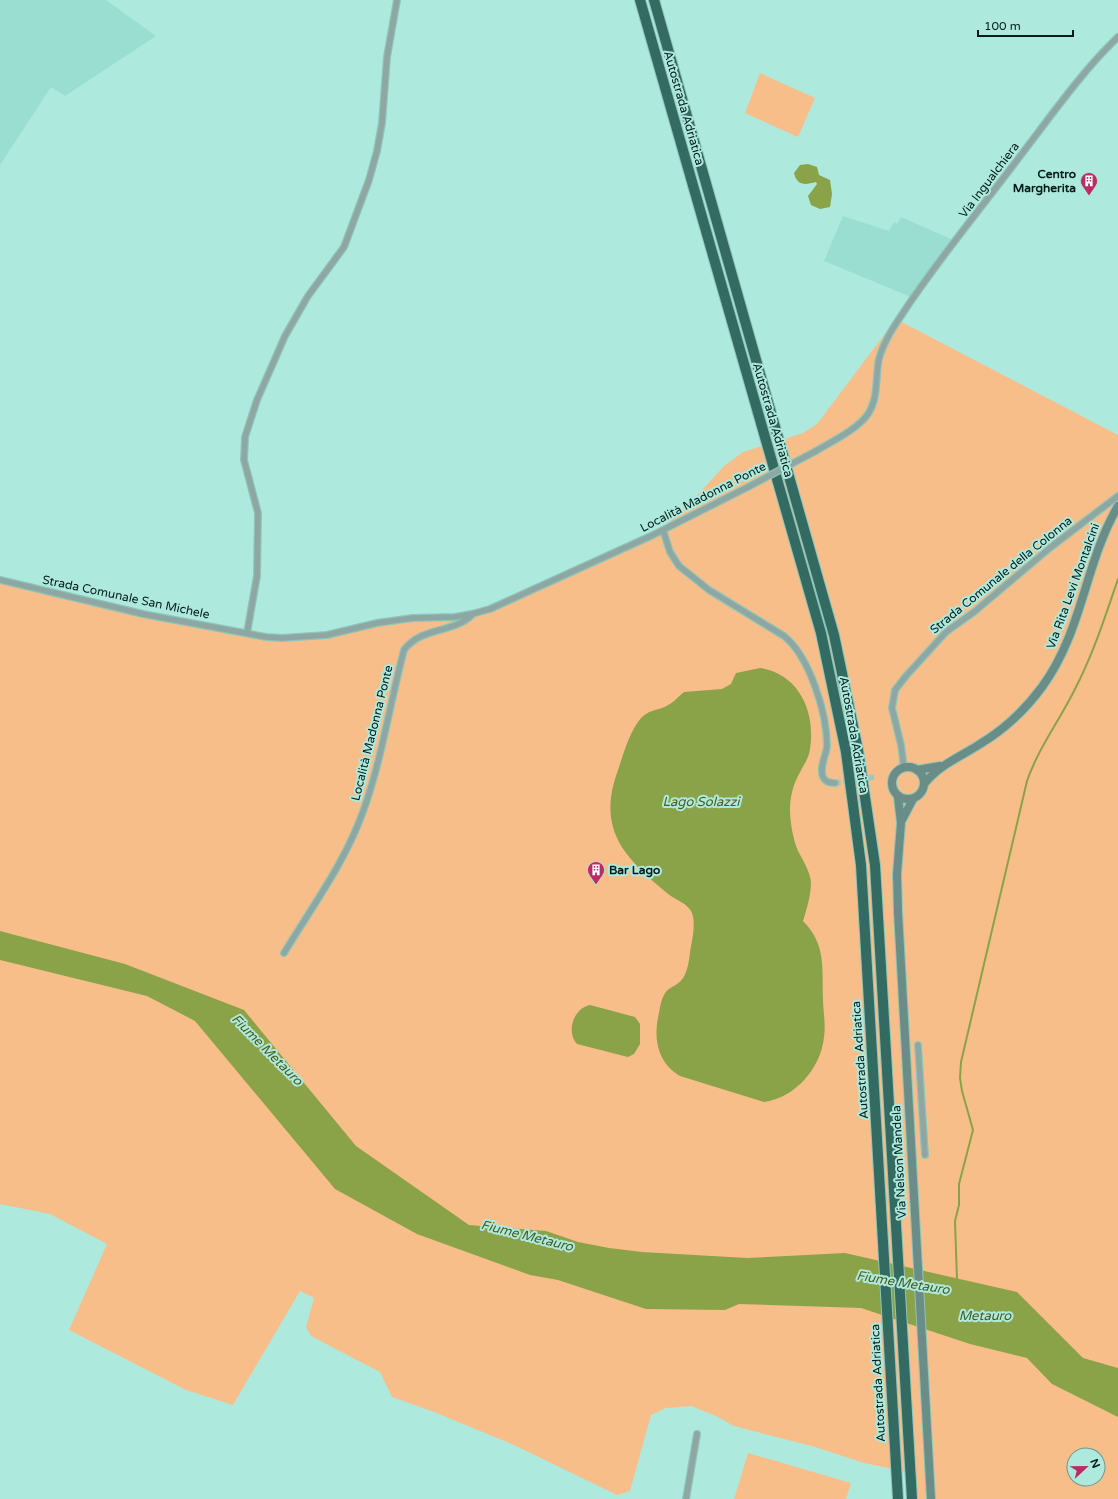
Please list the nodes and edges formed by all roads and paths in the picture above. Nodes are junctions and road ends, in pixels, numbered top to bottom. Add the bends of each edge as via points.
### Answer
1 (396, 0) edge
2 (640, 0) edge
3 (654, 0) edge
4 (1118, 37) edge
5 (885, 342) joint
6 (1118, 496) edge
7 (1118, 506) edge
8 (663, 530) junction
9 (0, 580) edge
10 (472, 614) junction
11 (247, 633) junction
12 (942, 766) junction
13 (904, 768) junction
14 (917, 770) junction
15 (835, 783) dead end
16 (924, 784) junction
17 (898, 797) junction
18 (913, 799) junction
19 (901, 823) junction
20 (284, 953) dead end
21 (918, 1044) dead end
22 (925, 1155) dead end
23 (697, 1434) dead end
24 (912, 1496) edge
25 (897, 1497) edge
26 (686, 1499) edge
27 (931, 1499) edge

1 - 11 street via 382,123 368,180 344,247 308,296 284,336 257,400 245,437 244,460 258,513 259,540 257,576
2 - 25 highway, Autostrada Adriatica via 821,633 843,737 861,866
3 - 24 highway, Autostrada Adriatica via 834,635 858,750 875,865
4 - 5 street, Via Ingualchiera via 1037,135 906,308
5 - 8 street, Località Madonna Ponte, bridge via 879,359 873,404 860,422 816,451
6 - 13 street, Strada Comunale della Colonna via 946,632 906,676 895,690 892,708
7 - 12 main road, Via Rita Levi Montalcini via 1100,542 1071,635 1058,663 1026,707 1007,725 981,744
8 - 10 street, Località Madonna Ponte
8 - 15 street via 670,552 679,566 710,590 792,642 819,699 825,725 827,747 821,771 823,778
9 - 11 street, Strada Comunale San Michele via 136,613
10 - 11 street, Località Madonna Ponte via 377,623 327,635 282,638
10 - 20 street, Località Madonna Ponte via 466,620 419,636 404,650 364,810 341,860
12 - 14 main road, Via Rita Levi Montalcini
12 - 16 main road, Via Rita Levi Montalcini via 932,773
13 - 14 main road
13 - 17 main road via 897,771 892,778 893,790
14 - 16 main road
16 - 18 main road via 920,795
17 - 18 main road via 905,800
17 - 19 main road, Via Nelson Mandela
18 - 19 main road, Via Nelson Mandela
19 - 27 main road, Via Nelson Mandela via 897,874 898,912
21 - 22 street
23 - 26 street

